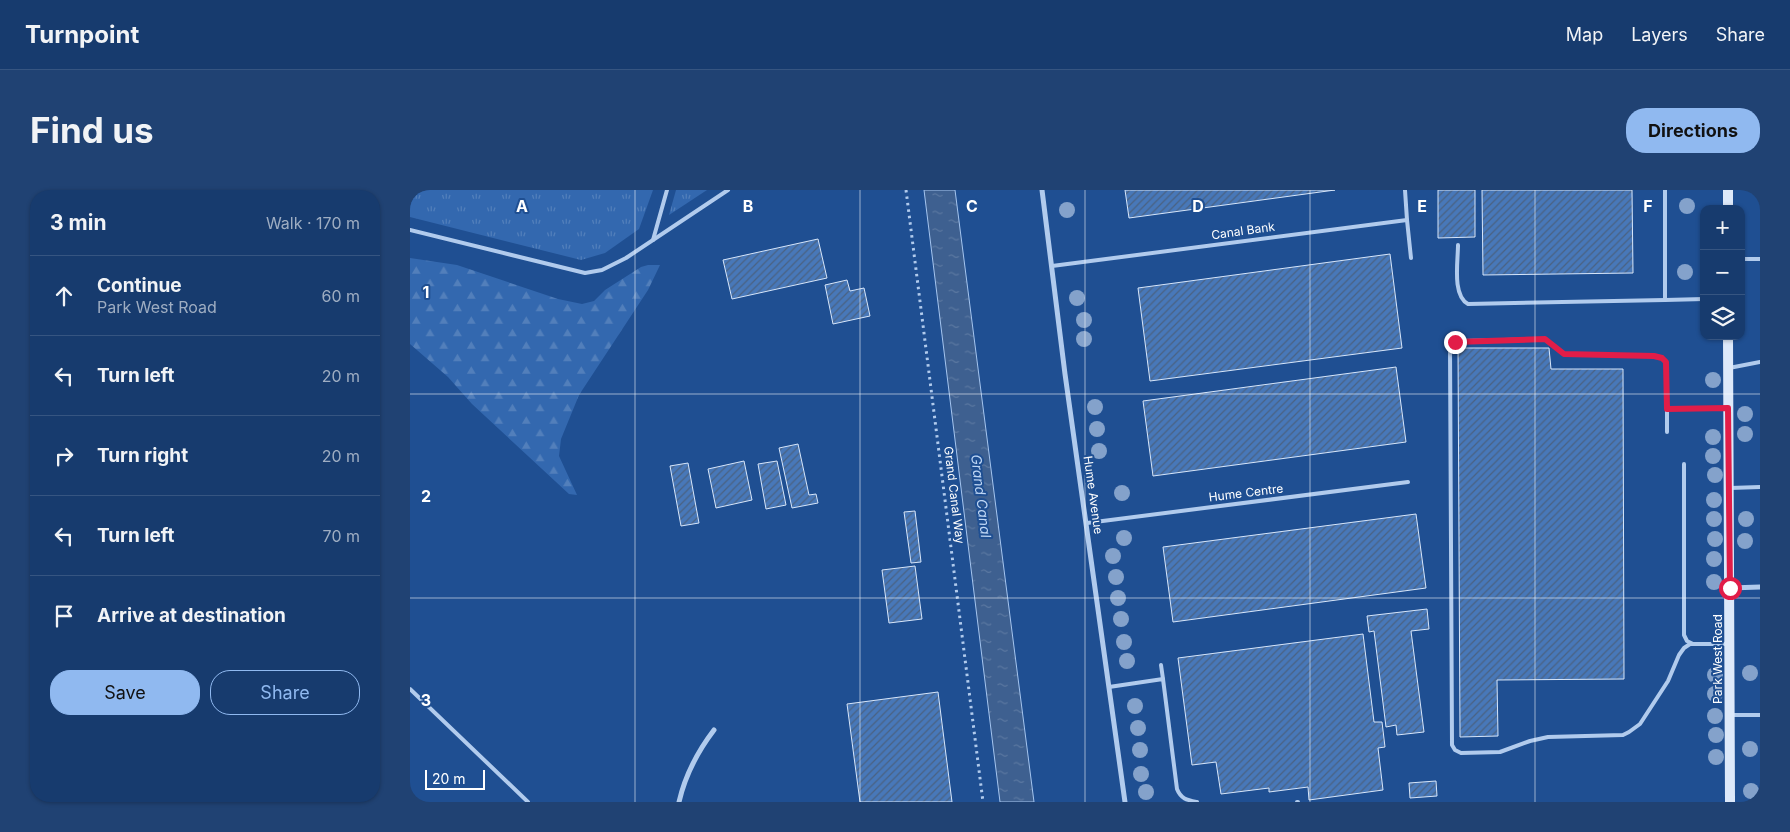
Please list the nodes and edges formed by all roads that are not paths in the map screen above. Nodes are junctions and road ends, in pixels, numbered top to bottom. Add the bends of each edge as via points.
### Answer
1 (667, 190) edge
2 (728, 190) edge
3 (1042, 190) edge
4 (1405, 190) edge
5 (1665, 190) edge
6 (1728, 190) edge
7 (1728, 205) edge
8 (1407, 220) junction
9 (410, 230) edge
10 (654, 240) junction
11 (1458, 245) dead end
12 (1411, 258) dead end
13 (1745, 259) edge
14 (1760, 259) edge
15 (1052, 266) junction
16 (1700, 299) edge
17 (1665, 300) junction
18 (1728, 340) edge
19 (1760, 362) edge
20 (1727, 369) junction
21 (1728, 408) junction
22 (1667, 409) junction
23 (1667, 432) dead end
24 (1684, 464) dead end
25 (1408, 482) dead end
26 (1760, 487) edge
27 (1728, 488) junction
28 (1087, 523) junction
29 (1760, 587) edge
30 (1730, 588) junction
31 (1693, 644) junction
32 (1730, 644) junction
33 (1161, 665) dead end
34 (1163, 679) junction
35 (1108, 687) junction
36 (410, 689) edge
37 (1760, 715) edge
38 (1730, 716) junction
39 (714, 730) dead end
40 (528, 802) edge
41 (679, 802) edge
42 (1125, 802) edge
43 (1197, 802) edge
44 (1730, 802) edge

1 - 10 lane
2 - 10 lane
3 - 15 street, Hume Avenue
4 - 8 lane
5 - 17 lane
6 - 7 street
8 - 12 lane
8 - 15 lane, Canal Bank
9 - 10 lane via 585,273 602,270
11 - 17 lane via 1457,287 1468,304
13 - 14 lane
15 - 28 street, Hume Avenue
16 - 17 lane
18 - 20 street, Park West Road
19 - 20 lane
20 - 21 street, Park West Road
21 - 22 lane
21 - 27 street, Park West Road
22 - 23 lane
22 - 31 lane via 1666,362 1662,358 1564,354 1545,339 1460,341 1451,344 1452,745 1461,753 1500,752 1548,737 1623,735 1640,724 1668,680 1679,655
24 - 31 lane via 1684,635
25 - 28 lane, Hume Centre
26 - 27 lane
27 - 30 street, Park West Road
28 - 35 street, Hume Avenue
29 - 30 street
30 - 32 street, Park West Road
31 - 32 lane
32 - 38 street, Park West Road
33 - 34 lane
34 - 35 lane
34 - 43 lane via 1177,790 1186,800
35 - 42 street, Hume Avenue
36 - 40 lane
37 - 38 lane
38 - 44 street, Park West Road
39 - 41 street via 691,769

